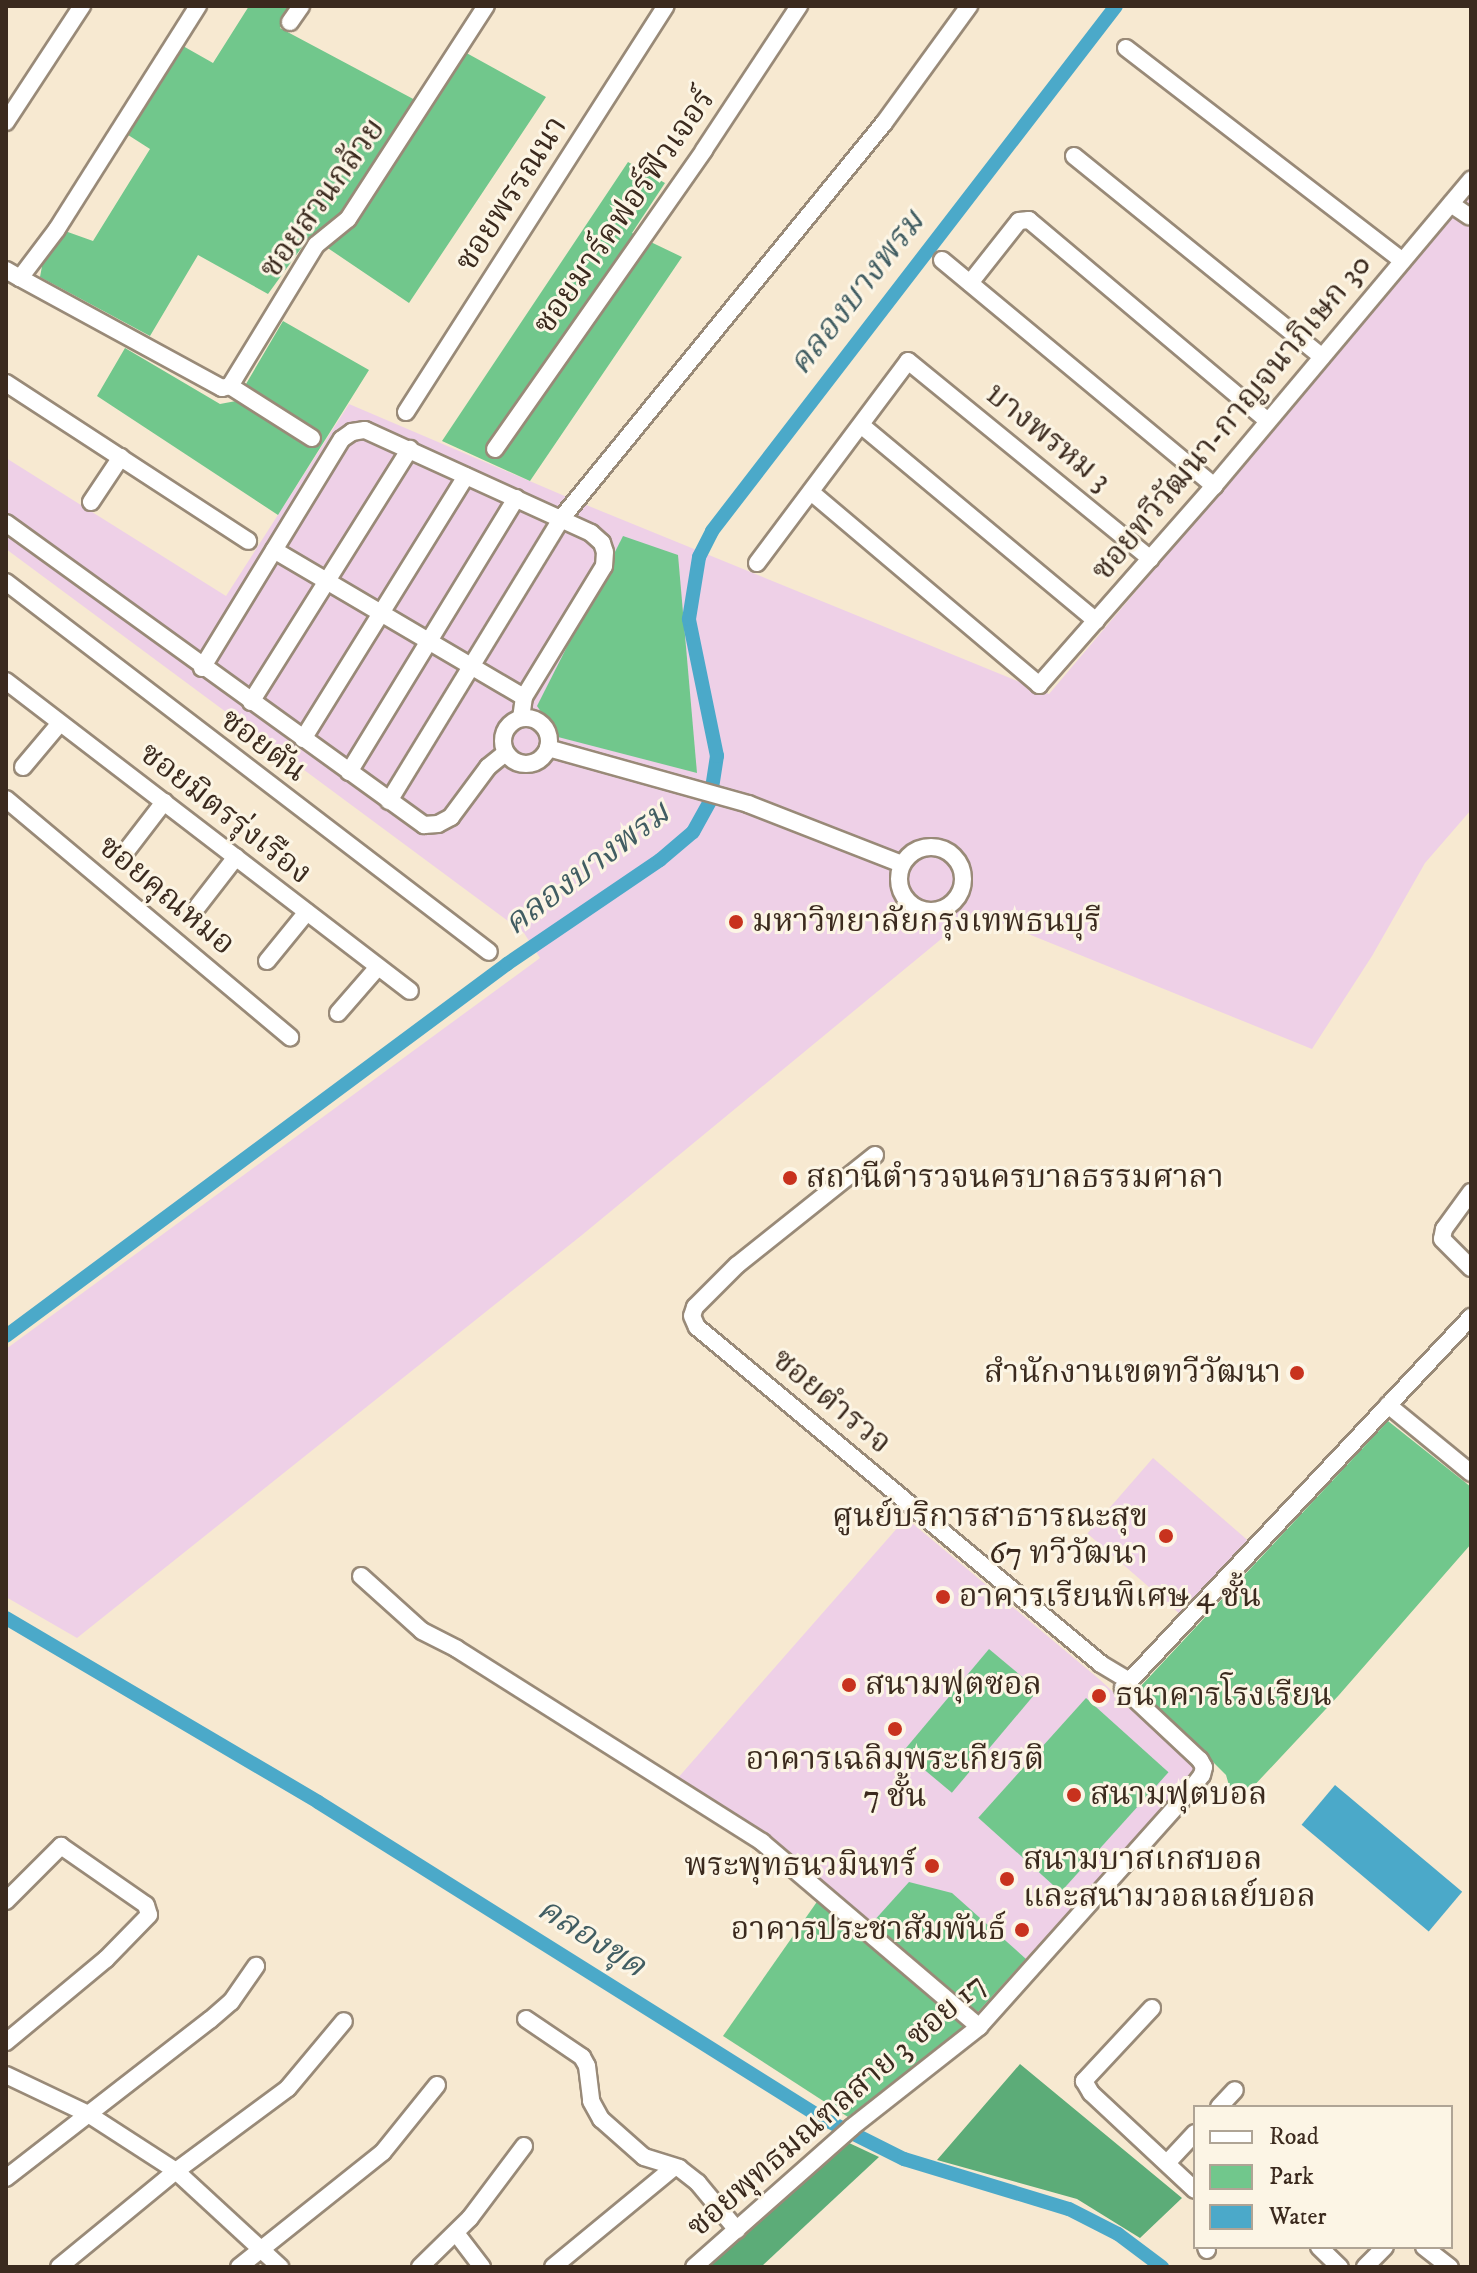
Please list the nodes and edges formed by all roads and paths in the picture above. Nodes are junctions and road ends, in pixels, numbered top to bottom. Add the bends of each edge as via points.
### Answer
1 (82, 6) edge
2 (198, 6) edge
3 (301, 6) edge
4 (486, 6) edge
5 (666, 6) edge
6 (799, 6) edge
7 (969, 6) edge
8 (290, 22) dead end
9 (1126, 48) dead end
10 (6, 122) edge
11 (1074, 156) dead end
12 (1471, 180) edge
13 (1451, 204) junction
14 (1469, 216) dead end
15 (942, 260) dead end
16 (1403, 261) junction
17 (13, 274) edge
18 (970, 283) junction
19 (1322, 357) junction
20 (6, 383) edge
21 (230, 386) junction
22 (406, 412) dead end
23 (1268, 421) junction
24 (861, 425) junction
25 (312, 438) dead end
26 (410, 449) junction
27 (495, 449) dead end
28 (121, 457) junction
29 (466, 476) junction
30 (1214, 486) junction
31 (811, 492) junction
32 (516, 498) junction
33 (91, 502) dead end
34 (561, 519) junction
35 (6, 523) edge
36 (248, 541) dead end
37 (274, 550) junction
38 (1151, 559) junction
39 (757, 563) dead end
40 (327, 581) junction
41 (6, 582) edge
42 (381, 613) junction
43 (1096, 621) junction
44 (429, 641) junction
45 (471, 666) junction
46 (202, 668) junction
47 (6, 681) edge
48 (524, 697) junction
49 (251, 702) junction
50 (521, 718) junction
51 (60, 723) junction
52 (303, 739) junction
53 (548, 748) junction
54 (505, 753) junction
55 (23, 767) dead end
56 (349, 772) junction
57 (6, 799) edge
58 (389, 801) junction
59 (164, 802) junction
60 (124, 854) dead end
61 (236, 857) junction
62 (902, 864) junction
63 (198, 906) dead end
64 (307, 912) junction
65 (489, 952) dead end
66 (267, 961) dead end
67 (378, 967) junction
68 (410, 991) dead end
69 (338, 1013) dead end
70 (290, 1037) dead end
71 (875, 1155) dead end
72 (1471, 1192) edge
73 (1471, 1268) edge
74 (1471, 1317) edge
75 (1388, 1405) junction
76 (1471, 1473) edge
77 (361, 1576) dead end
78 (1129, 1681) junction
79 (6, 1901) edge
80 (256, 1966) dead end
81 (1152, 2008) dead end
82 (526, 2019) dead end
83 (344, 2021) dead end
84 (979, 2027) junction
85 (6, 2042) edge
86 (6, 2075) edge
87 (437, 2085) dead end
88 (1235, 2090) dead end
89 (1221, 2105) edge
90 (88, 2114) junction
91 (1193, 2135) edge
92 (524, 2146) dead end
93 (1167, 2163) junction
94 (673, 2168) junction
95 (176, 2171) junction
96 (6, 2178) edge
97 (1193, 2188) edge
98 (737, 2230) junction
99 (456, 2233) junction
100 (263, 2248) junction
101 (1321, 2249) edge
102 (1383, 2249) edge
103 (1427, 2249) edge
104 (59, 2267) edge
105 (239, 2267) edge
106 (280, 2267) edge
107 (420, 2267) edge
108 (482, 2267) edge
109 (553, 2267) edge
110 (694, 2267) edge
111 (1340, 2267) edge
112 (1352, 2267) edge
113 (1364, 2267) edge
114 (1450, 2267) edge

1 - 10 street
2 - 17 street via 57,229
3 - 8 street
4 - 21 street, ซอยสวนกล้วย via 348,219 316,245
5 - 22 street, ซอยพรรณนา
6 - 27 street, ซอยมาร์คฟอร์ฟิวเจอร์
7 - 34 street via 884,123
9 - 16 street
11 - 19 street
12 - 13 street, ซอยทวีวัฒนา-กาญจนาภิเษก 30
13 - 14 street
13 - 16 street, ซอยทวีวัฒนา-กาญจนาภิเษก 30
15 - 18 street
16 - 19 street, ซอยทวีวัฒนา-กาญจนาภิเษก 30
17 - 21 street via 222,388
18 - 23 street via 1019,221 1029,220
18 - 30 street
19 - 23 street, ซอยทวีวัฒนา-กาญจนาภิเษก 30
20 - 28 street
21 - 25 street
23 - 30 street, ซอยทวีวัฒนา-กาญจนาภิเษก 30
24 - 31 street
24 - 38 street, บางพรหม 3 via 908,361
24 - 43 street
26 - 29 street
26 - 37 street via 365,430 344,436
26 - 40 street
28 - 33 street
28 - 36 street
29 - 32 street
29 - 42 street
30 - 38 street, ซอยทวีวัฒนา-กาญจนาภิเษก 30
31 - 39 street
31 - 43 street, ซอยทวีวัฒนา-กาญจนาภิเษก 30 via 1039,685
32 - 34 street
32 - 44 street
34 - 45 street
34 - 48 street via 599,539 605,561
35 - 46 street
37 - 40 street
37 - 46 street
38 - 43 street, ซอยทวีวัฒนา-กาญจนาภิเษก 30
40 - 42 street
40 - 49 street
41 - 65 street, ซอยตัน
42 - 44 street
42 - 52 street
44 - 45 street
44 - 56 street
45 - 48 street
45 - 58 street
46 - 49 street
47 - 51 street, ซอยมิตรรุ่งเรือง
48 - 50 street
49 - 52 street
50 - 53 street via 542,724
50 - 54 street via 504,733
51 - 55 street
51 - 59 street, ซอยมิตรรุ่งเรือง
52 - 56 street
53 - 54 street via 541,759 527,765
53 - 62 street via 748,804
54 - 58 street via 443,823 424,825
56 - 58 street
57 - 70 street, ซอยคุณหมอ
59 - 60 street
59 - 61 street, ซอยมิตรรุ่งเรือง
61 - 63 street
61 - 64 street, ซอยมิตรรุ่งเรือง
62 - 62 street via 919,849 945,849 963,873 959,895 944,909 916,907 901,891
64 - 66 street
64 - 67 street, ซอยมิตรรุ่งเรือง
67 - 68 street, ซอยมิตรรุ่งเรือง
67 - 69 street
71 - 78 street, ซอยตำรวจ via 737,1265 695,1307 697,1327 1101,1664
72 - 73 street via 1442,1239
74 - 75 street
75 - 76 street
75 - 78 street
77 - 84 street via 422,1631 762,1842
78 - 84 street, ซอยพุทธมณฑลสาย 3 ซอย 17 via 1123,1688 1193,1752 1204,1767 1202,1775
79 - 85 street via 61,1846 146,1905 149,1915 106,1959
80 - 90 street via 231,2002
81 - 93 street via 1084,2081
82 - 94 street via 582,2057 591,2101 601,2119 644,2157
83 - 95 street via 288,2088
84 - 98 street, ซอยพุทธมณฑลสาย 3 ซอย 17 via 852,2127
86 - 90 street
87 - 100 street via 383,2152
88 - 89 street
90 - 95 street
90 - 96 street
91 - 93 street
92 - 99 street
93 - 97 street
94 - 98 street via 698,2183
94 - 109 street
95 - 100 street
95 - 104 street
98 - 110 street, ซอยพุทธมณฑลสาย 3 ซอย 17
99 - 107 street
99 - 108 street
100 - 105 street
100 - 106 street
101 - 111 street
102 - 113 street
103 - 114 street
112 - 113 street

